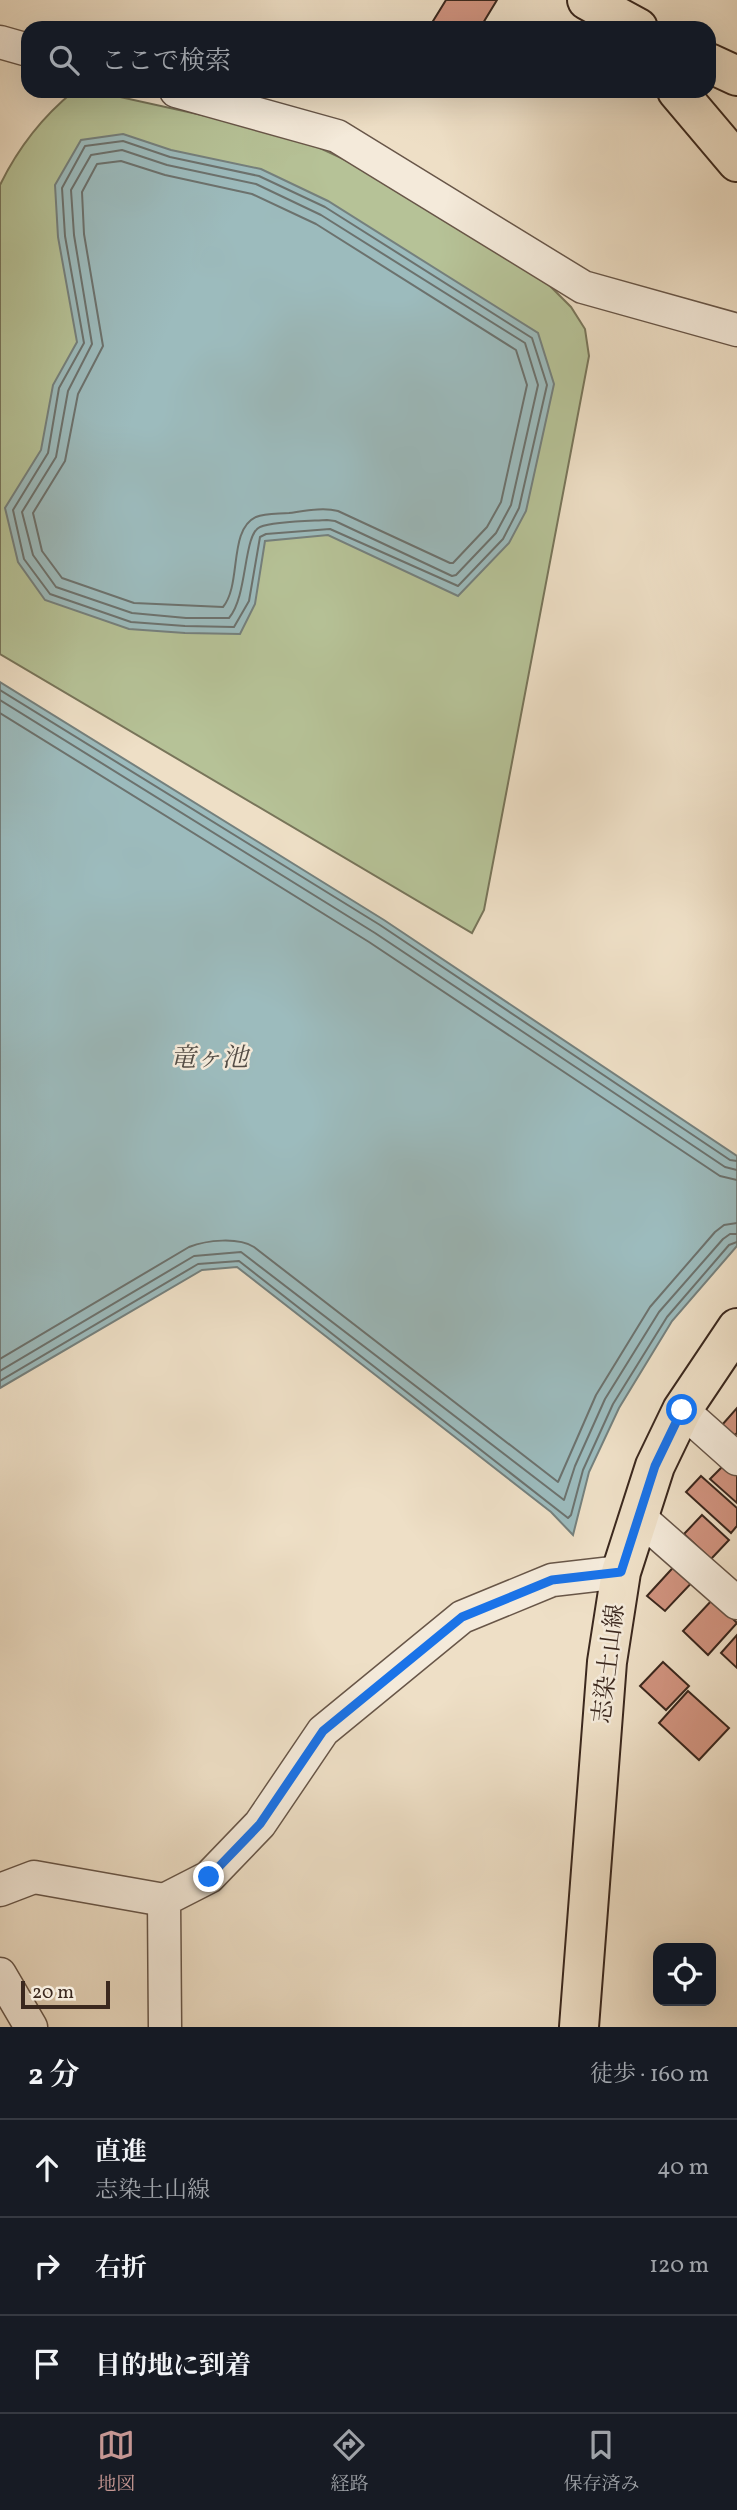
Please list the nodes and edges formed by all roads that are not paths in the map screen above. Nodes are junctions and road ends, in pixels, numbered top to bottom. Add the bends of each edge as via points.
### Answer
1 (0, 42) edge
2 (21, 48) edge
3 (716, 66) edge
4 (737, 76) edge
5 (201, 98) edge
6 (683, 98) edge
7 (737, 162) edge
8 (737, 330) edge
9 (737, 1328) edge
10 (682, 1410) junction
11 (737, 1459) edge
12 (638, 1516) junction
13 (621, 1572) junction
14 (737, 1602) edge
15 (0, 1890) edge
16 (164, 1900) junction
17 (0, 1974) edge
18 (31, 2027) edge
19 (165, 2027) edge
20 (579, 2027) edge

1 - 2 street
3 - 4 main road
5 - 8 street via 337,136 583,287
6 - 7 main road
9 - 10 main road, 志染土山線
10 - 11 street
10 - 12 main road, 志染土山線
12 - 13 main road, 志染土山線
12 - 14 street
13 - 16 street via 552,1580 462,1617 323,1731 260,1824 209,1877
13 - 20 main road, 志染土山線 via 607,1662
15 - 16 street via 34,1877
16 - 19 street
17 - 18 street

